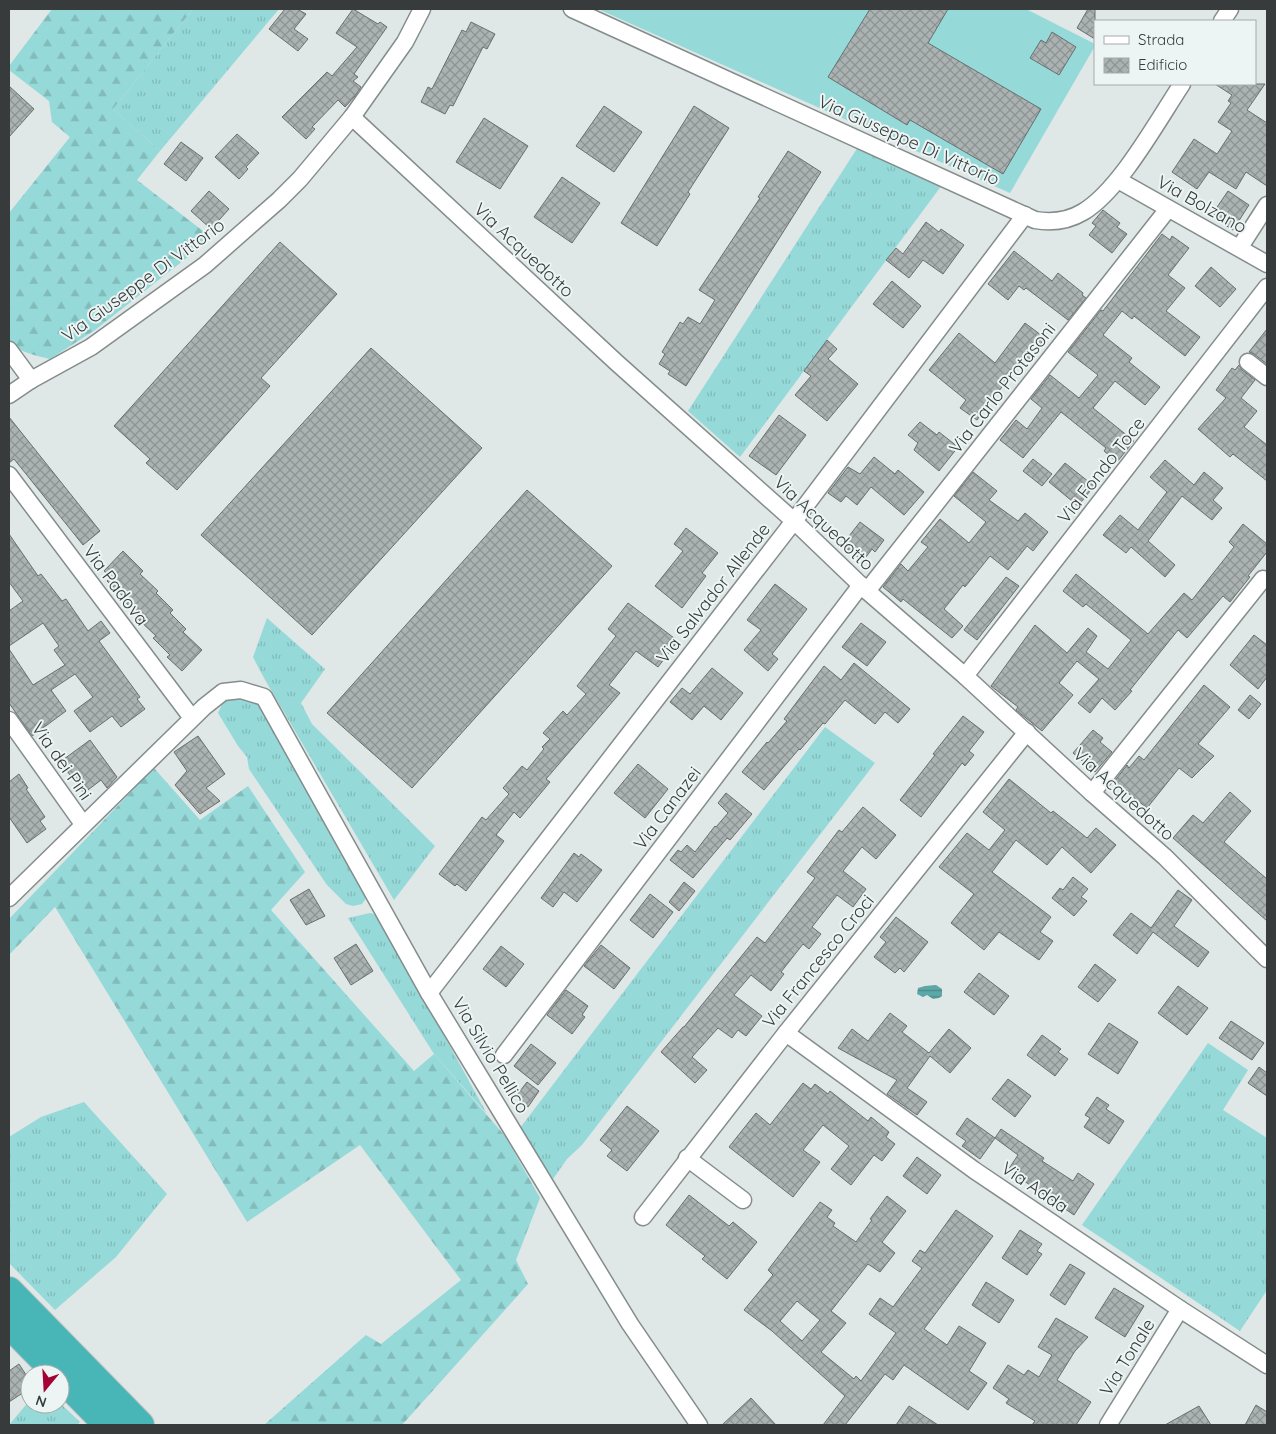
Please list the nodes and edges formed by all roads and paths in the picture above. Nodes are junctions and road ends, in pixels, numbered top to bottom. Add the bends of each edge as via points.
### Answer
1 (422, 9) edge
2 (572, 9) edge
3 (1230, 9) edge
4 (1223, 20) edge
5 (1181, 85) edge
6 (352, 118) junction
7 (1118, 180) junction
8 (1267, 205) edge
9 (1168, 209) junction
10 (1025, 215) junction
11 (1240, 247) junction
12 (1267, 264) edge
13 (1267, 287) edge
14 (9, 350) edge
15 (1248, 362) dead end
16 (1267, 377) edge
17 (31, 380) junction
18 (9, 395) edge
19 (9, 475) edge
20 (794, 521) junction
21 (1264, 579) dead end
22 (864, 588) junction
23 (965, 676) junction
24 (192, 718) junction
25 (9, 720) edge
26 (1027, 732) junction
27 (1092, 793) junction
28 (83, 824) junction
29 (9, 898) edge
30 (1267, 959) edge
31 (430, 993) junction
32 (786, 1033) junction
33 (504, 1055) dead end
34 (687, 1158) junction
35 (743, 1200) dead end
36 (643, 1217) dead end
37 (9, 1291) edge
38 (1180, 1309) junction
39 (9, 1324) edge
40 (48, 1364) edge
41 (1267, 1365) edge
42 (70, 1386) edge
43 (108, 1425) edge
44 (140, 1425) edge
45 (699, 1425) edge
46 (1108, 1425) edge

1 - 6 street, Via Giuseppe Di Vittorio via 405,42
2 - 10 street, Via Giuseppe Di Vittorio
3 - 4 street
5 - 7 street, Via Giuseppe Di Vittorio
6 - 17 street, Via Giuseppe Di Vittorio via 279,200 205,265 91,347
6 - 20 street, Via Acquedotto
7 - 9 street, Via Bolzano
7 - 10 street, Via Giuseppe Di Vittorio via 1085,211 1074,216 1049,223
8 - 11 street
9 - 11 street, Via Bolzano
9 - 22 street, Via Carlo Protasoni
10 - 20 street, Via Salvador Allende
11 - 12 street, Via Bolzano
13 - 23 street, Via Fondo Toce
14 - 17 street
15 - 16 street
17 - 18 street, Via Giuseppe Di Vittorio
19 - 24 street, Via Padova
20 - 22 street, Via Acquedotto
20 - 31 street, Via Salvador Allende
21 - 27 street
22 - 23 street, Via Acquedotto
22 - 33 street, Via Canazei
23 - 26 street, Via Acquedotto
24 - 28 street
24 - 31 street, Via Silvio Pellico via 223,692 241,690 264,697
25 - 28 street, Via dei Pini
26 - 27 street, Via Acquedotto
26 - 32 street, Via Francesco Croci
27 - 30 street, Via Acquedotto via 1165,858
28 - 29 street
31 - 45 street, Via Silvio Pellico via 630,1324
32 - 34 street, Via Francesco Croci
32 - 38 street, Via Adda via 974,1170
34 - 35 street
34 - 36 street, Via Francesco Croci
37 - 44 highway
38 - 41 street, Via Adda
38 - 46 street, Via Tonale
39 - 40 highway
42 - 43 highway

